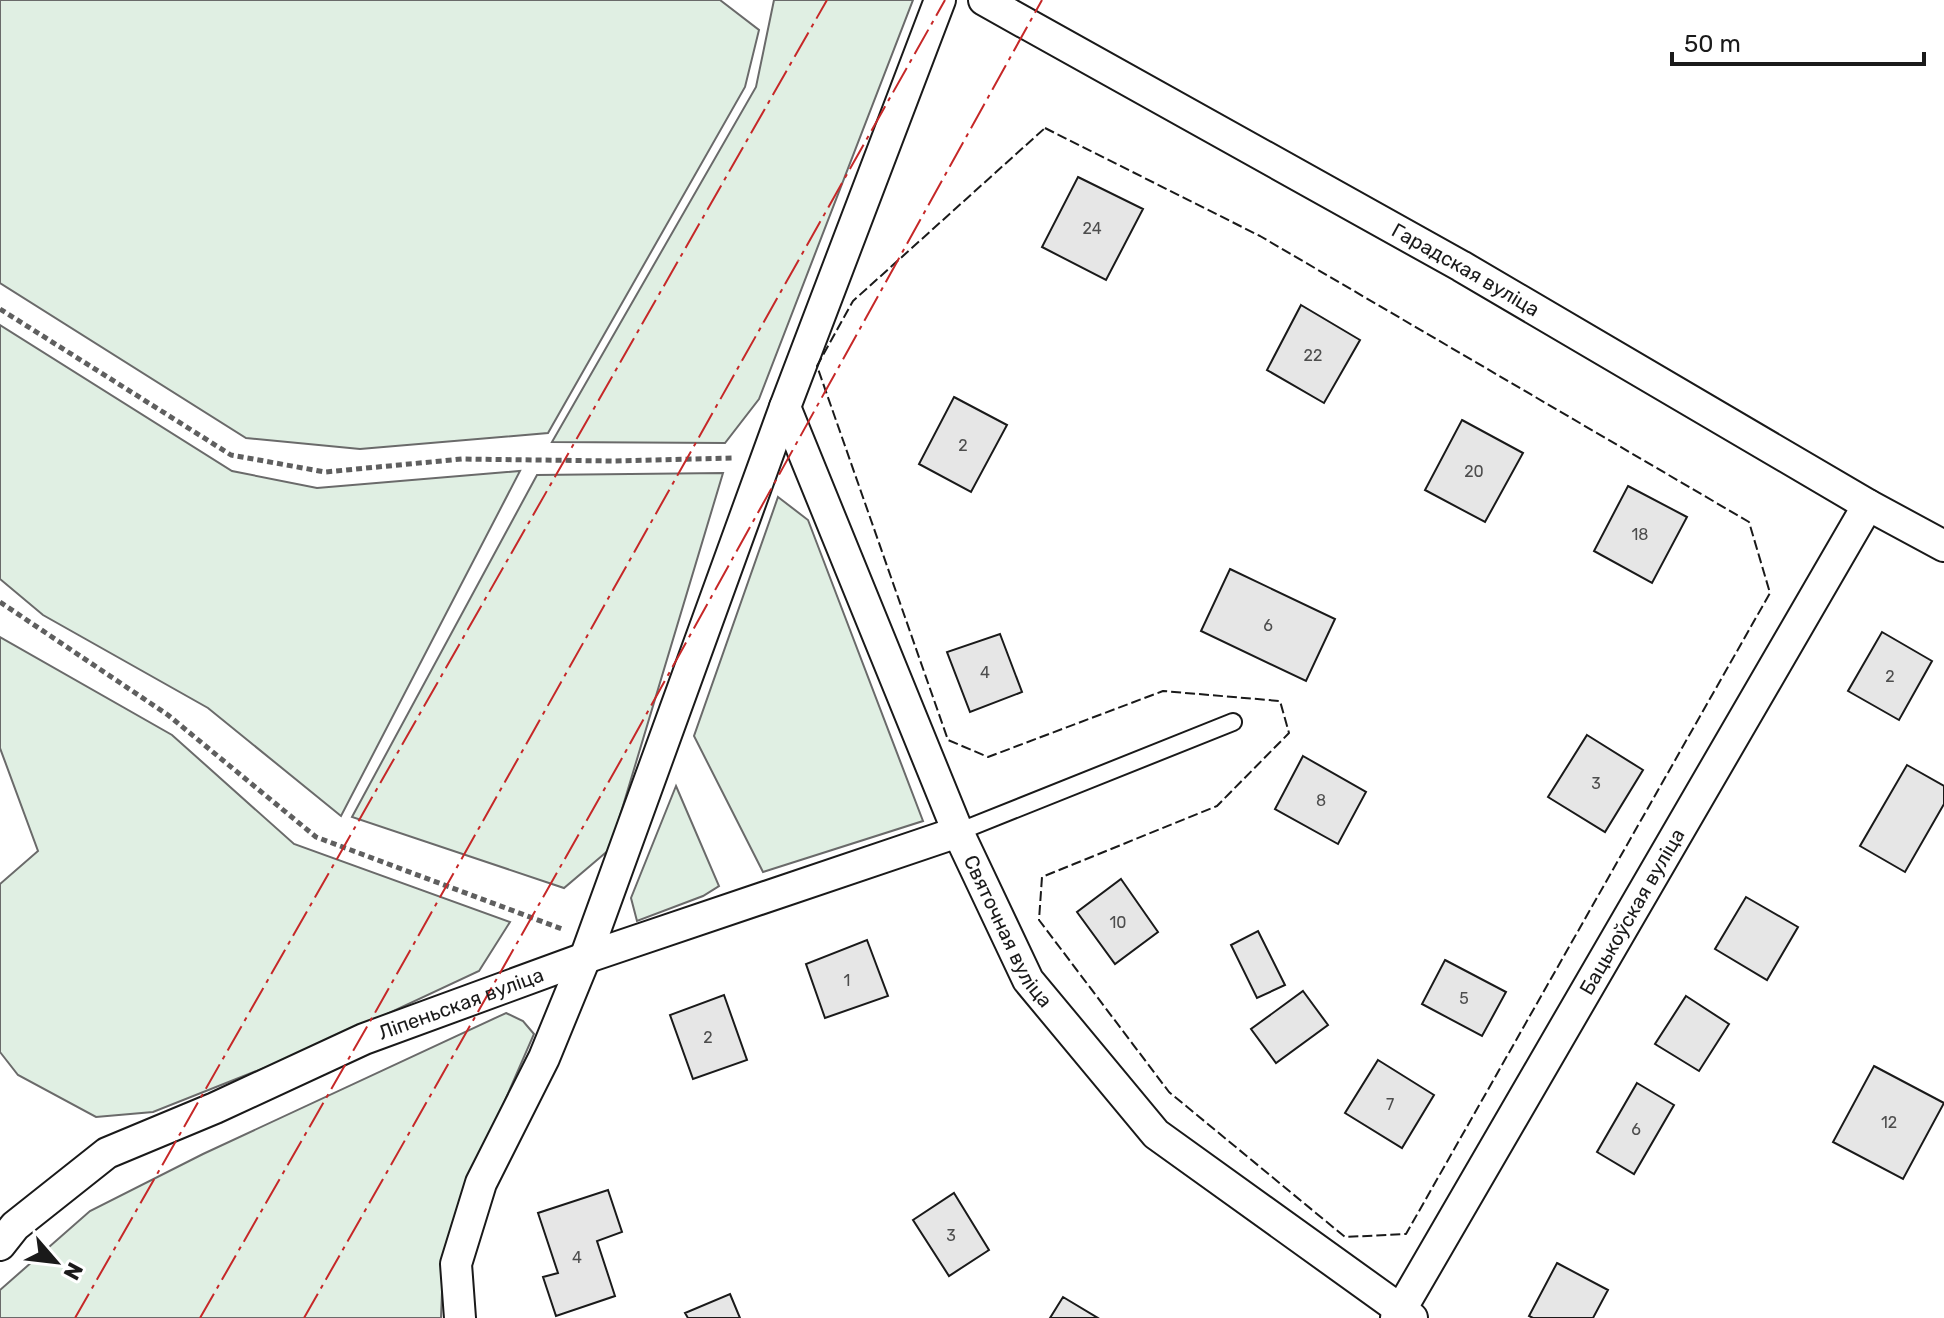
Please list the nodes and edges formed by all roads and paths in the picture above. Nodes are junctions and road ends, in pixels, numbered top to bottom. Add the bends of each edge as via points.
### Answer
1 (940, 0) edge
2 (984, 0) edge
3 (0, 309) edge
4 (785, 407) junction
5 (767, 457) junction
6 (1868, 505) junction
7 (1944, 546) edge
8 (0, 602) edge
9 (1233, 722) dead end
10 (958, 832) junction
11 (585, 958) junction
12 (0, 1245) edge
13 (1403, 1316) edge
14 (460, 1318) edge

1 - 4 street
2 - 6 street, Гарадская вуліца via 1461,266
3 - 5 path via 231,455 325,472 462,459
4 - 5 street
4 - 10 street, Святочная вуліца
5 - 11 street
6 - 7 street, Гарадская вуліца
6 - 13 street, Бацькоўская вуліца
8 - 11 path via 168,715 316,837 561,928
9 - 10 lane
10 - 11 street, Ліпеньская вуліца
10 - 13 street, Святочная вуліца via 1028,980 1156,1134
11 - 12 street, Ліпеньская вуліца via 364,1039 107,1153 15,1226
11 - 14 street via 544,1058 481,1183 456,1264

